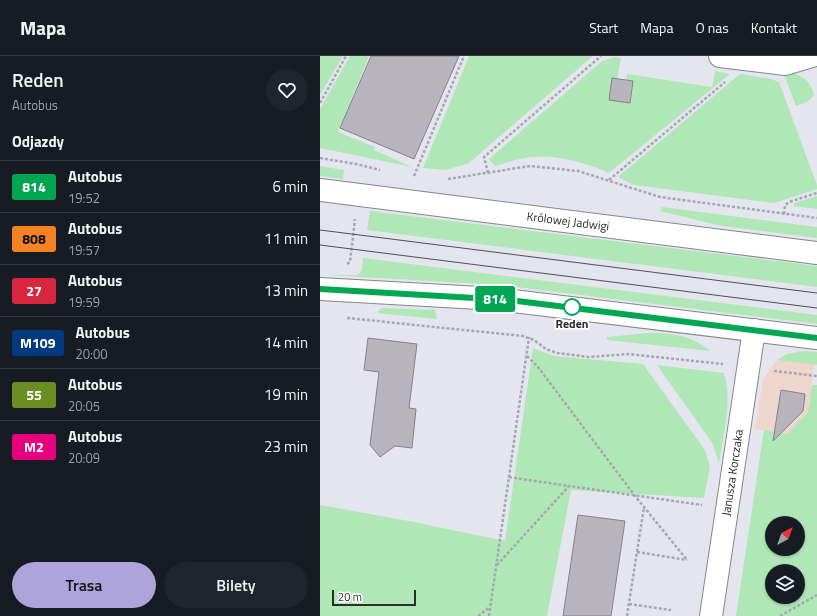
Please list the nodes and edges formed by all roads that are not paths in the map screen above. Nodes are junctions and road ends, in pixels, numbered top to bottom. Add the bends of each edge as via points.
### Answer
1 (720, 56) edge
2 (812, 56) edge
3 (815, 56) edge
4 (817, 61) edge
5 (320, 190) edge
6 (817, 253) edge
7 (320, 289) edge
8 (754, 330) junction
9 (817, 338) edge
10 (711, 616) edge

1 - 2 street via 785,64
3 - 4 street
5 - 6 street, Królowej Jadwigi
7 - 8 street via 490,298
8 - 9 street
8 - 10 street, Janusza Korczaka

